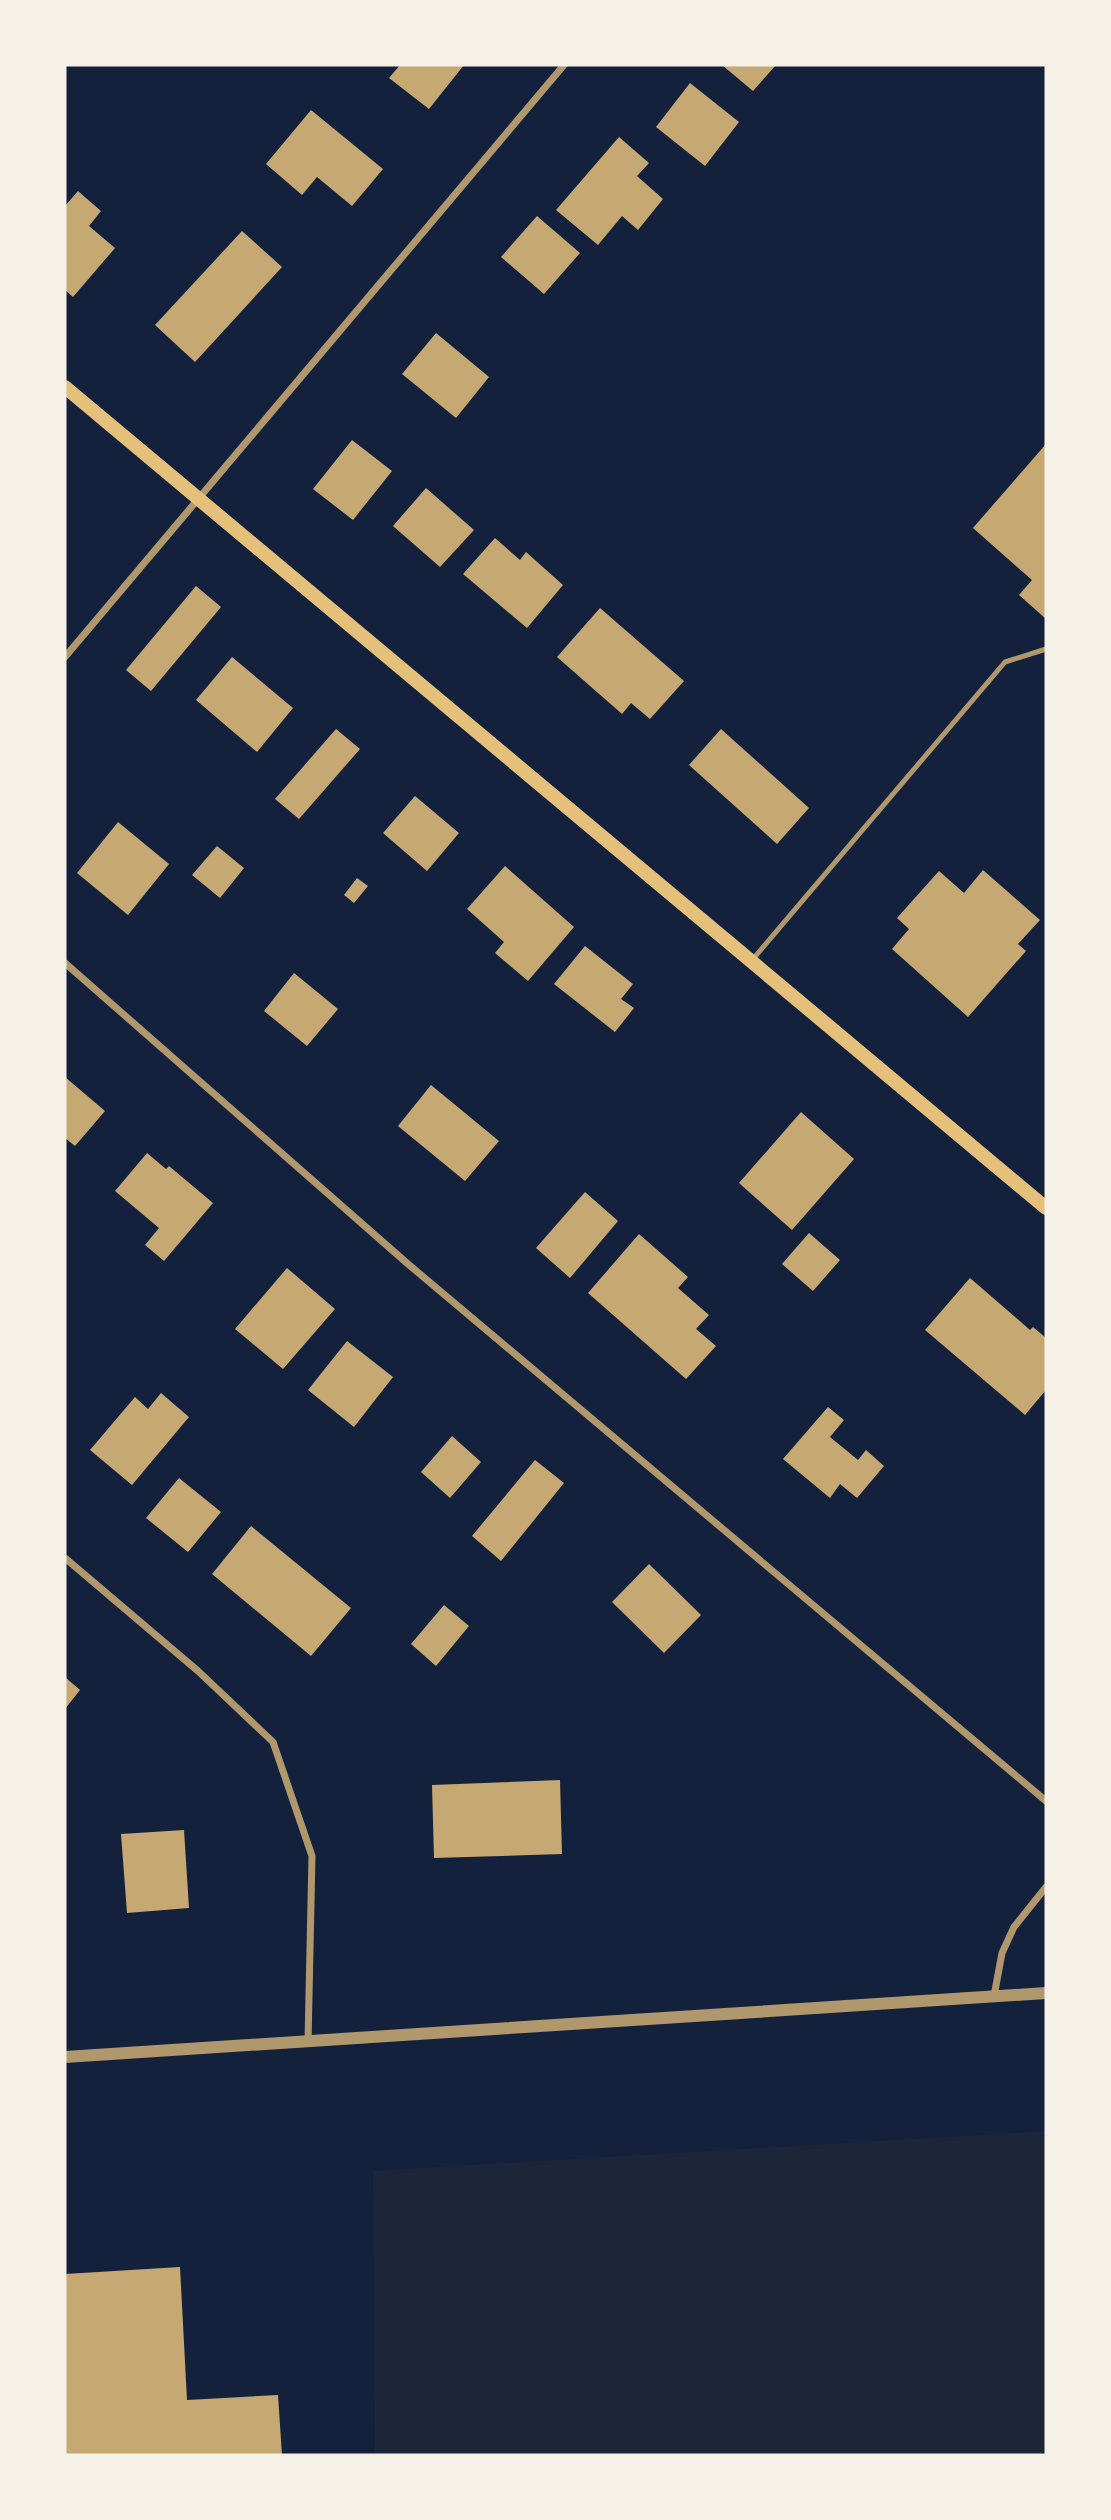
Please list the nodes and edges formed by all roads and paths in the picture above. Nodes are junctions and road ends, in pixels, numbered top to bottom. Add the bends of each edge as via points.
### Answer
1 (565, 65) edge
2 (65, 387) edge
3 (199, 498) junction
4 (1046, 649) edge
5 (65, 655) edge
6 (751, 961) junction
7 (65, 963) edge
8 (1046, 1208) edge
9 (65, 1558) edge
10 (1046, 1801) edge
11 (1046, 1887) edge
12 (1046, 1993) edge
13 (994, 1996) junction
14 (308, 2042) junction
15 (65, 2057) edge

1 - 3 street
2 - 3 main road
3 - 5 street
3 - 6 main road
4 - 6 lane via 1005,662
6 - 8 main road
7 - 10 street via 408,1264
9 - 14 street via 273,1742 313,1856
11 - 13 street via 1014,1927 1002,1953
12 - 13 street
13 - 14 street
14 - 15 street

